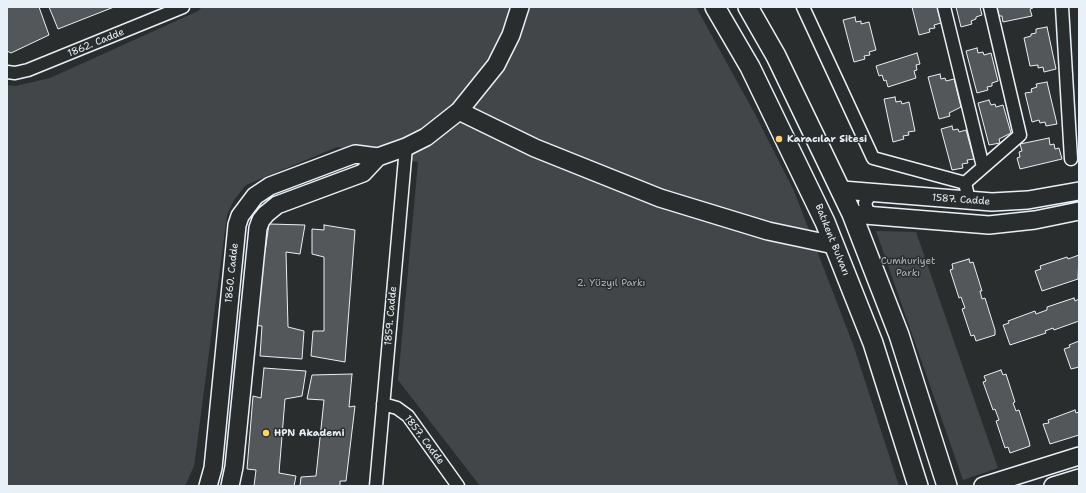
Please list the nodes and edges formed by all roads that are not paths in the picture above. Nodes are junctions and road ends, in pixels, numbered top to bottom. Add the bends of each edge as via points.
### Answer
1 (183, 7) edge
2 (520, 7) edge
3 (716, 7) edge
4 (748, 7) edge
5 (803, 7) edge
6 (944, 7) edge
7 (990, 7) edge
8 (1062, 7) edge
9 (7, 72) edge
10 (459, 111) junction
11 (406, 147) junction
12 (378, 157) junction
13 (1071, 159) dead end
14 (983, 167) junction
15 (965, 183) junction
16 (842, 190) junction
17 (1079, 191) edge
18 (877, 193) junction
19 (969, 200) junction
20 (1079, 211) edge
21 (852, 214) junction
22 (875, 216) junction
23 (834, 245) junction
24 (383, 404) junction
25 (1079, 456) edge
26 (1079, 478) edge
27 (208, 486) edge
28 (230, 486) edge
29 (376, 486) edge
30 (458, 486) edge
31 (918, 486) edge
32 (947, 486) edge
33 (983, 486) edge
34 (1053, 486) edge

1 - 9 street, 1862. Cadde via 28,70
2 - 10 street, 1860. Cadde via 512,35 496,65
3 - 23 main road, Batıkent Bulvarı via 750,67 816,200
4 - 16 main road via 776,56
5 - 15 street via 873,158
6 - 14 street
7 - 14 street via 1020,135
8 - 13 street
10 - 11 street, 1860. Cadde via 426,137
10 - 23 street via 535,148 660,198 768,231
11 - 12 street, 1860. Cadde
11 - 24 street, 1859. Cadde
12 - 27 street, 1860. Cadde via 355,154 270,186 255,196 240,216 237,224 213,468
12 - 28 street, 1860. Cadde via 363,173 277,205 261,220 258,228
14 - 15 street
15 - 19 street
16 - 18 street, 1587. Cadde
16 - 21 main road
17 - 19 street, 1587. Cadde via 1028,200
18 - 19 street, 1587. Cadde
18 - 22 street via 869,196 865,203 867,210
20 - 22 street via 1035,220 989,225
21 - 22 street
21 - 32 main road via 899,335
23 - 31 main road, Batıkent Bulvarı via 873,343
24 - 29 street, 1859. Cadde
24 - 30 street, 1857. Cadde via 397,408 408,416
25 - 33 street
26 - 34 street

